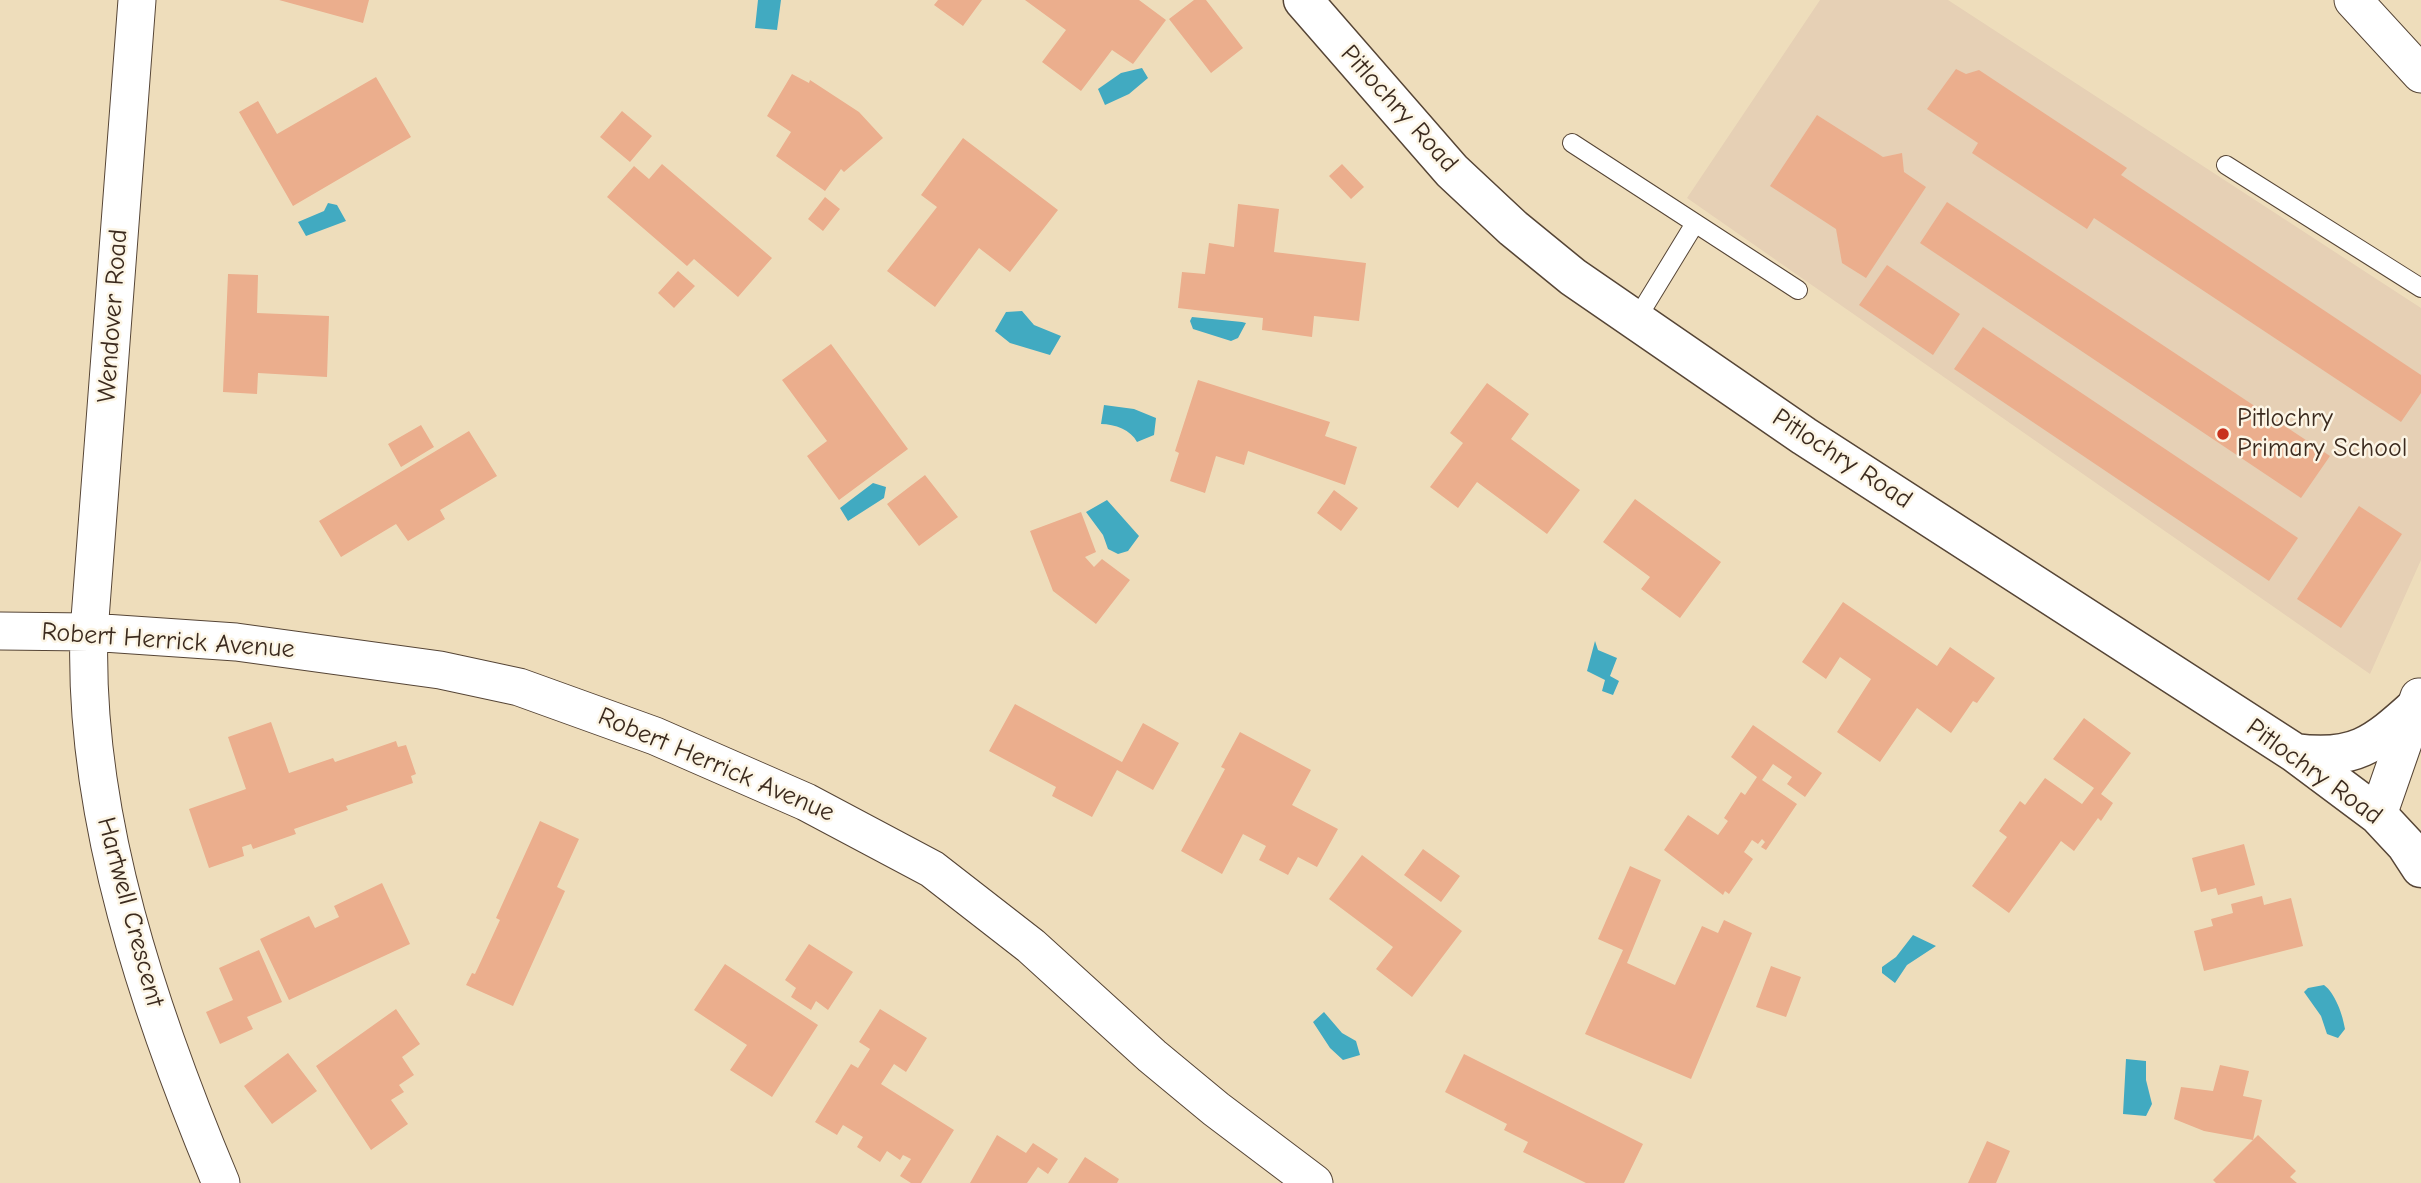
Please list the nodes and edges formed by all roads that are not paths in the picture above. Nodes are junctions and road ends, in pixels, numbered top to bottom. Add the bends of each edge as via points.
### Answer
1 (137, 0) edge
2 (1303, 0) edge
3 (2353, 0) edge
4 (2421, 74) edge
5 (1572, 143) dead end
6 (2225, 165) dead end
7 (1694, 225) junction
8 (2421, 288) edge
9 (1798, 290) dead end
10 (1636, 320) junction
11 (0, 631) edge
12 (89, 632) junction
13 (2419, 699) edge
14 (2295, 753) junction
15 (2378, 815) junction
16 (2421, 868) edge
17 (221, 1183) edge
18 (1314, 1183) edge

1 - 12 street, Wendover Road
2 - 10 street, Pitlochry Road via 1452,172 1513,228
3 - 4 street
5 - 7 lane
6 - 8 lane
7 - 9 lane
7 - 10 lane
10 - 14 street, Pitlochry Road via 1804,436
11 - 12 street, Robert Herrick Avenue
12 - 17 street, Hartwell Crescent via 90,734 101,803 141,965
12 - 18 street, Robert Herrick Avenue via 236,642 347,656 519,687 655,736 806,802 942,876 1031,946 1205,1100
13 - 14 street via 2371,743 2351,752 2321,757
13 - 15 street
14 - 15 street, Pitlochry Road
15 - 16 street, Pitlochry Road

